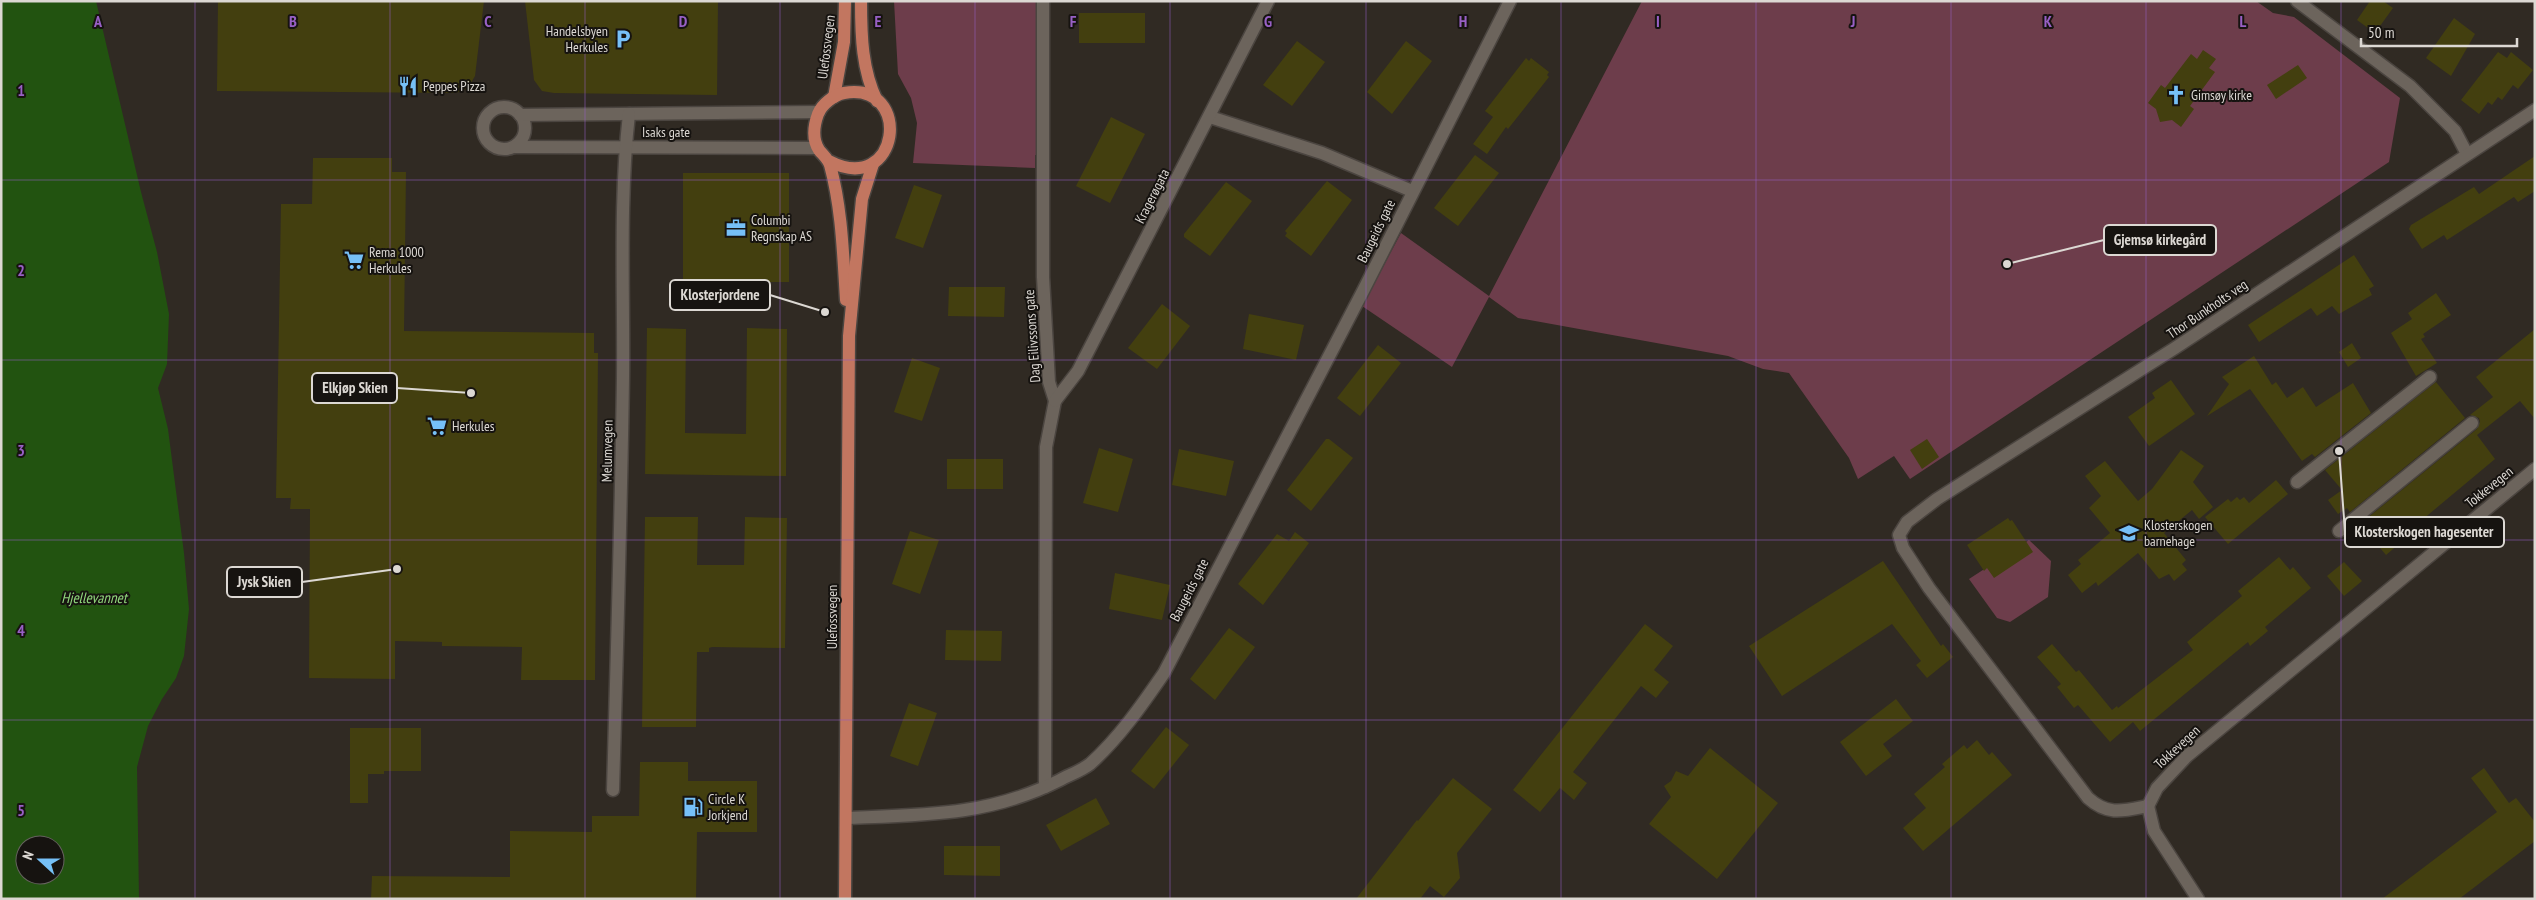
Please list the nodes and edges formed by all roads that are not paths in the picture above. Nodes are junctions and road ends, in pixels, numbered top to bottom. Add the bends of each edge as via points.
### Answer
1 (845, 1) edge
2 (861, 1) edge
3 (1043, 1) edge
4 (1268, 1) edge
5 (1510, 1) edge
6 (2296, 1) edge
7 (834, 97) junction
8 (877, 101) junction
9 (2535, 110) edge
10 (819, 112) junction
11 (629, 114) junction
12 (520, 115) junction
13 (1210, 116) junction
14 (515, 147) junction
15 (626, 147) junction
16 (818, 148) junction
17 (2467, 154) junction
18 (829, 162) junction
19 (873, 164) junction
20 (1412, 191) junction
21 (849, 336) junction
22 (2430, 377) dead end
23 (1055, 401) junction
24 (2472, 423) dead end
25 (2535, 469) edge
26 (2297, 482) dead end
27 (2338, 531) dead end
28 (1045, 787) junction
29 (613, 790) dead end
30 (2148, 806) junction
31 (846, 818) junction
32 (846, 899) edge
33 (2198, 899) edge

1 - 7 main road, Ulefossvegen via 844,42
2 - 8 main road via 864,63
3 - 23 street, Dag Eilivssons gate via 1043,278 1049,382
4 - 13 street, Kragerøgata
5 - 20 street, Baugeids gate
6 - 17 street via 2410,86 2455,131
7 - 8 main road via 852,92 871,96
7 - 10 main road
8 - 19 main road via 887,113 891,137 886,150
9 - 17 street, Thor Bunkholts veg
10 - 11 street, Isaks gate
10 - 16 main road via 814,131
11 - 12 street, Isaks gate
11 - 15 street, Melumvegen
12 - 14 street via 525,123 525,133
12 - 14 street, Isaks gate via 513,109 501,108 492,111 484,123 484,136 491,146 508,150
13 - 20 street, Baugeids gate via 1322,153
13 - 23 street, Kragerøgata via 1078,371
14 - 15 street, Isaks gate
15 - 16 street, Isaks gate
15 - 29 street, Melumvegen via 622,218 622,483
16 - 18 main road
17 - 30 street, Thor Bunkholts veg via 2175,348 1937,499 1907,522 1899,535 1903,548 1929,588 2088,798 2104,810
18 - 19 main road via 852,169
18 - 21 main road, Ulefossvegen via 839,198
19 - 21 main road, Ulefossvegen via 862,199
20 - 28 street, Baugeids gate via 1164,673 1104,751 1088,766
21 - 31 main road, Ulefossvegen
22 - 26 street
23 - 28 street, Dag Eilivssons gate via 1046,447
24 - 27 street
25 - 30 street, Tokkevegen via 2187,756 2157,788
28 - 31 street, Baugeids gate via 992,807 904,817
30 - 33 street via 2154,831
31 - 32 main road, Ulefossvegen

